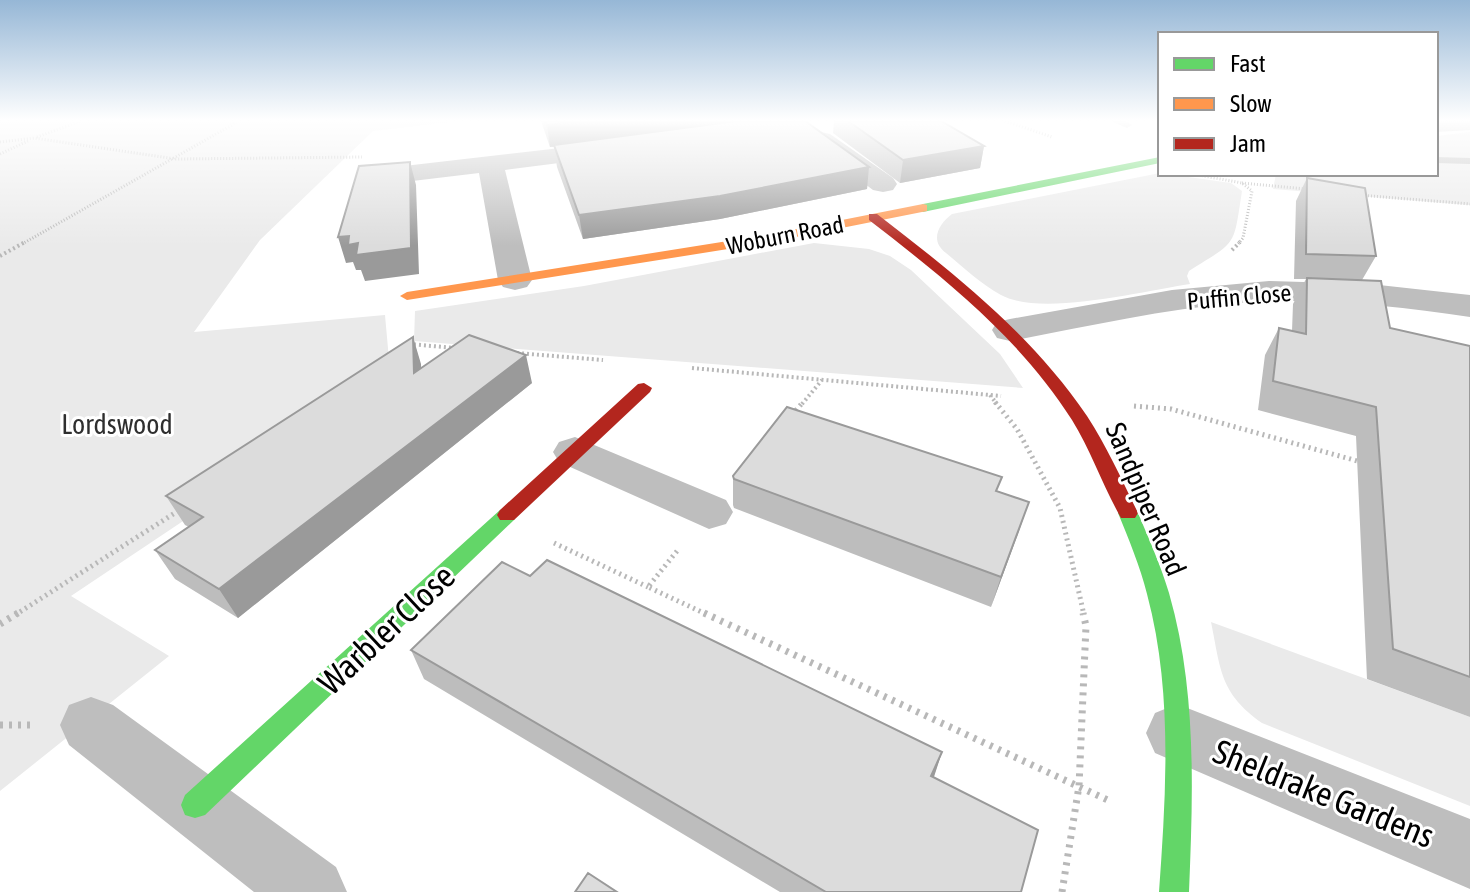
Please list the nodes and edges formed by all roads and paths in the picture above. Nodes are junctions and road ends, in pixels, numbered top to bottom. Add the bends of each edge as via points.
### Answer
1 (169, 163) edge
2 (405, 163) edge
3 (510, 163) edge
4 (854, 163) edge
5 (1147, 163) edge
6 (491, 165) junction
7 (404, 174) joint
8 (1204, 176) edge
9 (1242, 183) junction
10 (883, 184) dead end
11 (1314, 190) edge
12 (1357, 194) edge
13 (1470, 204) edge
14 (873, 217) junction
15 (0, 256) edge
16 (515, 280) junction
17 (407, 296) dead end
18 (1211, 296) junction
19 (1470, 306) edge
20 (1010, 330) junction
21 (470, 349) edge
22 (502, 351) edge
23 (399, 352) edge
24 (613, 361) dead end
25 (688, 367) dead end
26 (822, 379) junction
27 (644, 388) dead end
28 (990, 395) junction
29 (1069, 402) junction
30 (781, 428) edge
31 (575, 452) junction
32 (1365, 463) dead end
33 (189, 504) edge
34 (709, 512) joint
35 (503, 520) junction
36 (648, 587) junction
37 (0, 624) edge
38 (91, 725) dead end
39 (1177, 733) junction
40 (1079, 786) junction
41 (195, 805) junction
42 (1178, 832) junction
43 (1470, 854) edge
44 (311, 892) edge
45 (1062, 892) edge
46 (1174, 892) edge

1 - 15 path
2 - 7 path
3 - 6 street
4 - 10 street
5 - 14 street, Woburn Road
6 - 7 street
6 - 16 street
8 - 9 path
9 - 11 path
9 - 18 path via 1252,191 1243,238 1196,275
12 - 13 path
14 - 16 street, Woburn Road
14 - 20 street, Sandpiper Road
16 - 17 street, Woburn Road
18 - 19 street, Puffin Close via 1326,291
18 - 20 street, Puffin Close
20 - 29 street, Sandpiper Road
21 - 23 path via 407,344
22 - 24 path
25 - 26 path
26 - 28 path
26 - 30 path
27 - 31 street, Warbler Close
28 - 29 path
28 - 40 path via 1017,429 1060,508 1086,626
29 - 32 path via 1171,409
29 - 39 street, Sandpiper Road via 1103,455 1163,612
31 - 34 street
31 - 35 street, Warbler Close
33 - 37 path
34 - 36 path
35 - 36 path
35 - 41 street, Warbler Close
36 - 40 path
38 - 41 street
39 - 42 street, Sandpiper Road
39 - 43 street, Sheldrake Gardens
40 - 42 path
40 - 45 path
41 - 44 street
42 - 46 street, Sandpiper Road

